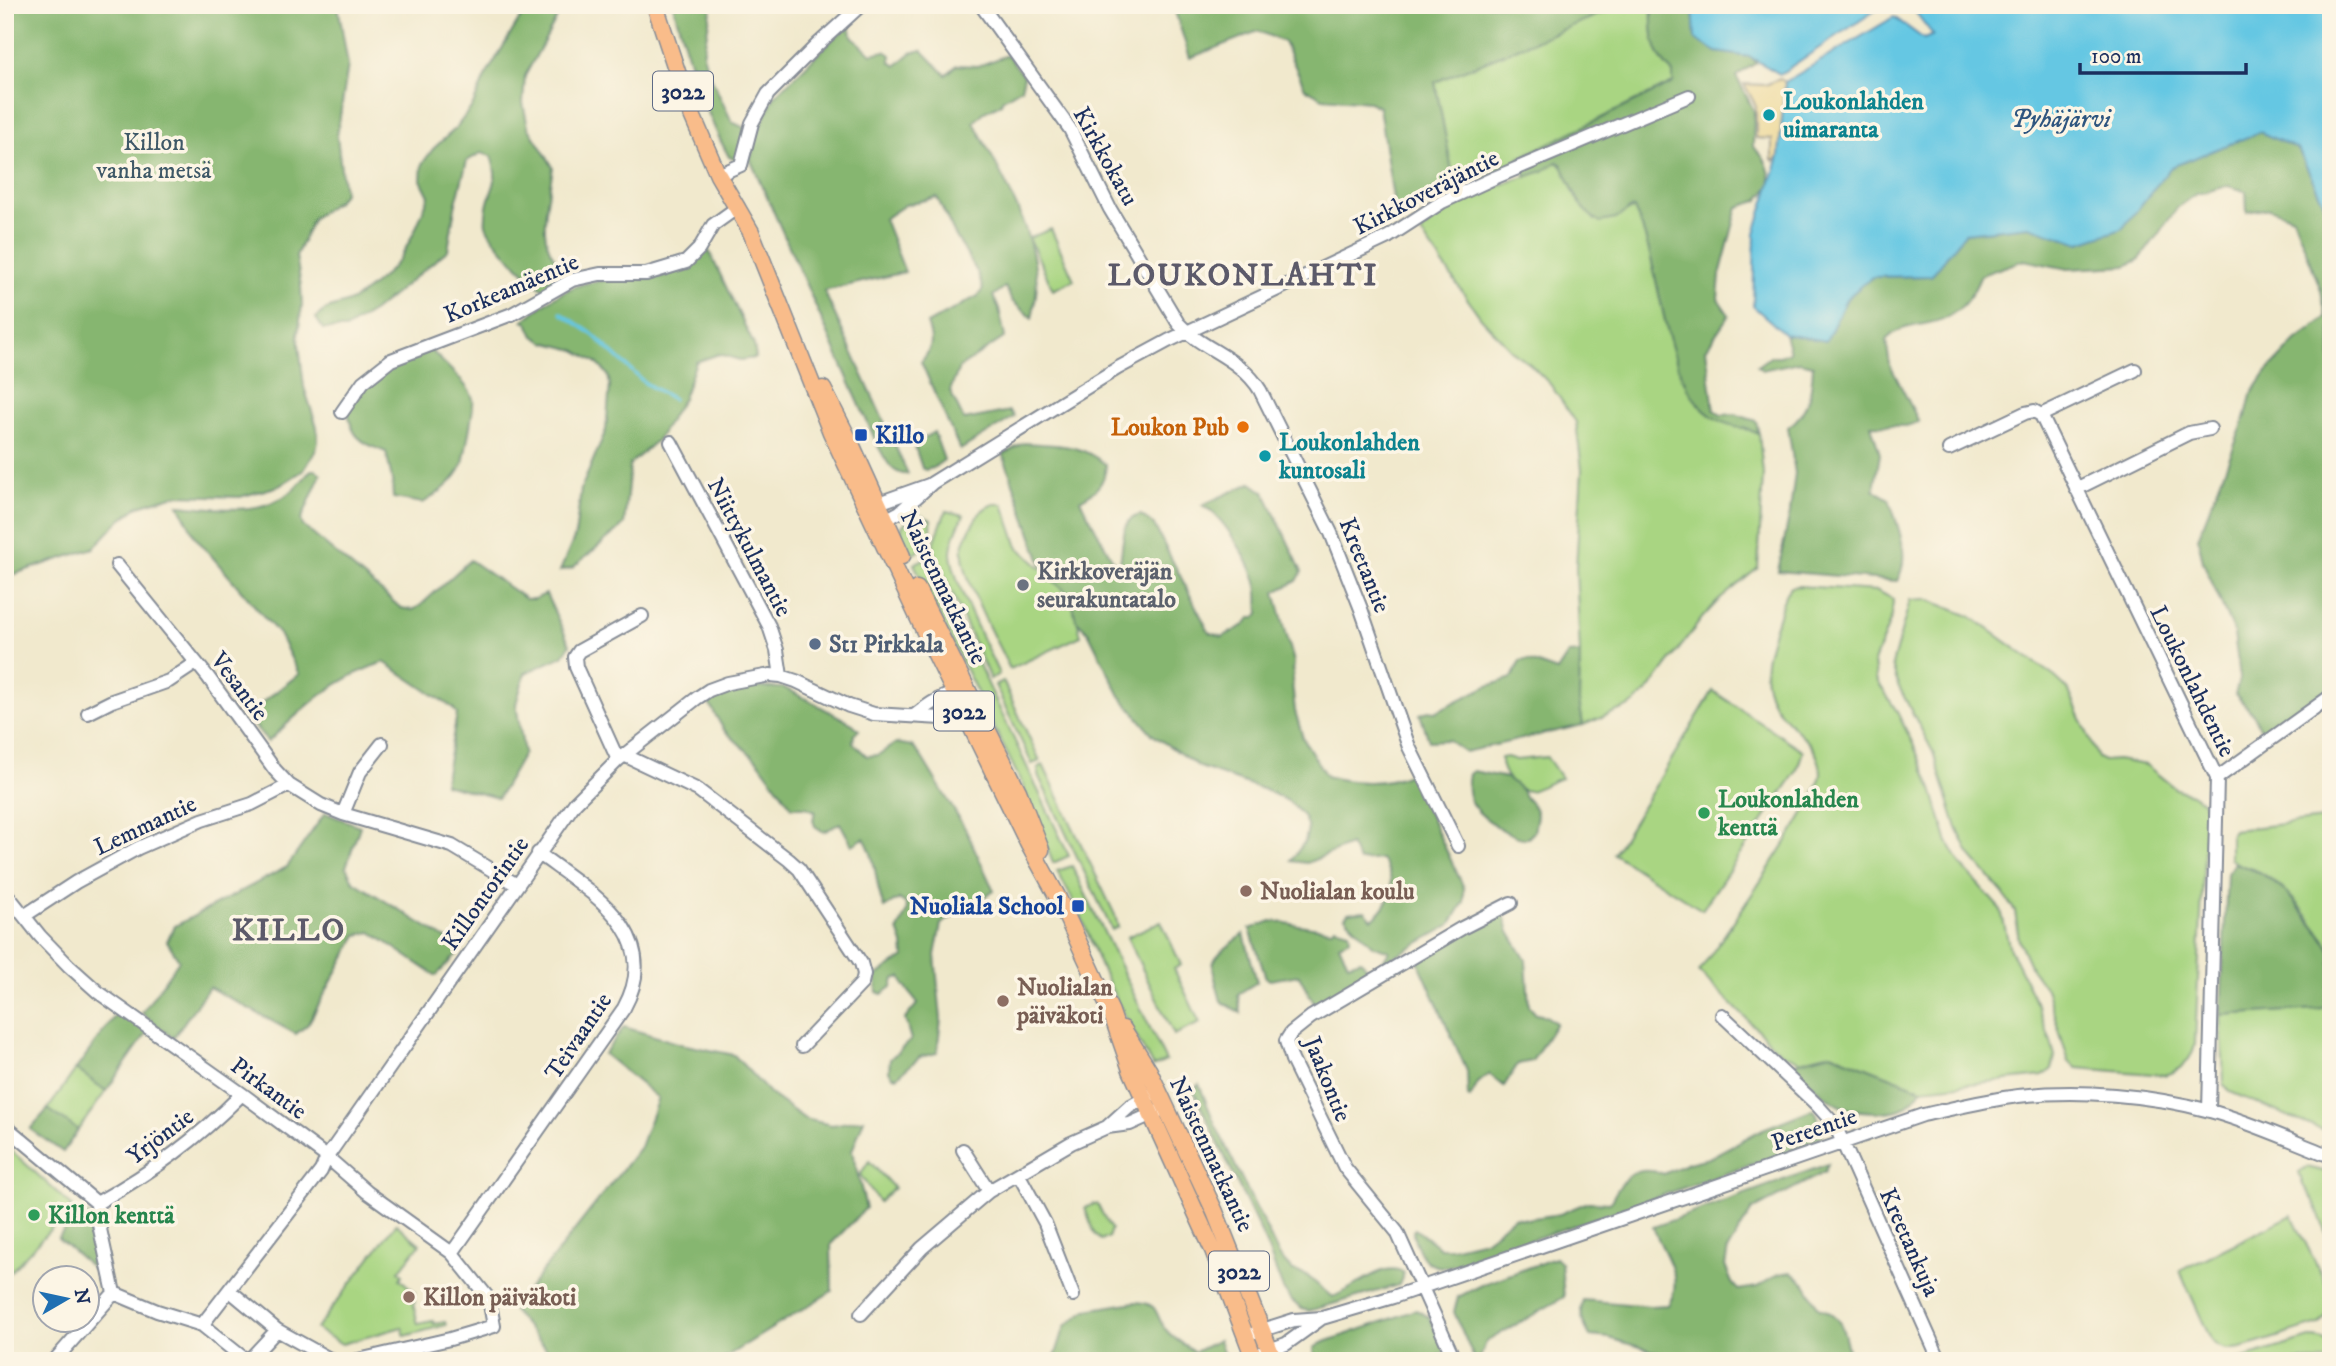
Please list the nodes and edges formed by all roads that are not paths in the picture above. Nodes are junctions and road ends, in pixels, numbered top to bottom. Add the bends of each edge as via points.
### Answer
1 (655, 5) edge
2 (861, 5) edge
3 (981, 5) edge
4 (1689, 96) dead end
5 (718, 175) junction
6 (734, 209) junction
7 (1186, 333) junction
8 (2135, 370) dead end
9 (342, 412) dead end
10 (2041, 415) junction
11 (2210, 429) dead end
12 (671, 442) dead end
13 (1949, 450) dead end
14 (932, 483) junction
15 (2076, 489) junction
16 (873, 504) junction
17 (881, 522) junction
18 (117, 565) dead end
19 (642, 616) dead end
20 (196, 663) junction
21 (781, 676) junction
22 (2331, 696) edge
23 (966, 700) junction
24 (88, 713) dead end
25 (915, 716) junction
26 (382, 744) dead end
27 (621, 758) junction
28 (2217, 778) junction
29 (289, 785) junction
30 (343, 814) junction
31 (1458, 846) dead end
32 (538, 853) junction
33 (517, 885) junction
34 (5, 892) edge
35 (1511, 902) dead end
36 (24, 916) junction
37 (1722, 1016) dead end
38 (803, 1046) dead end
39 (242, 1094) junction
40 (1151, 1095) junction
41 (1159, 1111) junction
42 (2209, 1111) junction
43 (5, 1126) edge
44 (1107, 1126) junction
45 (1843, 1140) junction
46 (963, 1150) dead end
47 (2331, 1156) edge
48 (327, 1157) junction
49 (1019, 1175) junction
50 (989, 1191) junction
51 (97, 1203) junction
52 (452, 1252) junction
53 (1420, 1288) junction
54 (229, 1290) junction
55 (114, 1293) junction
56 (1073, 1295) dead end
57 (861, 1314) dead end
58 (1322, 1318) junction
59 (202, 1325) junction
60 (277, 1330) junction
61 (1263, 1330) junction
62 (1245, 1336) junction
63 (1272, 1355) edge
64 (1254, 1358) edge
65 (54, 1361) edge
66 (248, 1361) edge
67 (333, 1361) edge
68 (354, 1361) edge
69 (1455, 1361) edge
70 (1941, 1361) edge

1 - 5 main road, Naistenmatkantie / 3022 via 689,108
2 - 5 street via 768,94 752,123 741,165
3 - 7 street, Kirkkokatu via 1070,129 1110,209
4 - 7 street, Kirkkoveräjäntie via 1494,178 1433,207 1388,237
5 - 6 main road, Naistenmatkantie / 3022
6 - 9 street, Korkeamäentie via 713,225 686,262 646,274 600,274 572,280 512,314 391,360 363,382
6 - 16 main road, Naistenmatkantie / 3022 via 796,342 835,411
7 - 14 street, Kirkkoveräjäntie via 1118,368
7 - 31 street, Kreetantie via 1233,360 1260,390 1331,533 1409,747
8 - 10 street
10 - 13 street via 2029,411
10 - 15 street, Loukonlahdentie
11 - 15 street via 2189,433
12 - 21 street, Niittykulmantie via 769,626
14 - 16 street, Kirkkoveräjäntie
14 - 17 street, Kirkkoveräjäntie via 900,512
15 - 28 street, Loukonlahdentie
16 - 17 main road, Naistenmatkantie / 3022
17 - 23 main road, Naistenmatkantie / 3022
18 - 20 street, Vesantie
19 - 27 street via 575,657
20 - 24 street via 169,681
20 - 29 street, Vesantie
21 - 25 street, Killontorintie via 864,711
21 - 27 street, Killontorintie via 750,678 709,690
22 - 28 street
23 - 25 street via 933,701
23 - 25 street, Killontorintie via 941,718
23 - 40 main road, Naistenmatkantie / 3022 via 1029,845 1111,1012 1136,1049
26 - 30 street via 360,772
27 - 32 street, Killontorintie via 575,803
27 - 38 street via 699,790 789,860 861,963 862,983
28 - 42 street, Loukonlahdentie
29 - 30 street, Vesantie
29 - 36 street, Lemmantie via 138,848
30 - 33 street, Vesantie via 443,842
32 - 33 street, Killontorintie
32 - 52 street, Teivaantie via 623,923 635,948 635,980 624,1008
33 - 48 street, Killontorintie
34 - 36 street, Pirkantie
35 - 53 street, Jaakontie via 1311,1017 1287,1036 1292,1060 1332,1144 1360,1190 1392,1224
36 - 39 street, Pirkantie via 98,992
37 - 45 street, Kreetankuja via 1823,1111
39 - 48 street, Pirkantie
39 - 51 street, Yrjöntie via 171,1157
40 - 41 main road, Naistenmatkantie / 3022
40 - 44 street
41 - 44 street via 1130,1124
41 - 61 main road, Naistenmatkantie / 3022 via 1215,1212
41 - 62 main road, Naistenmatkantie / 3022
42 - 45 street, Pereentie via 2115,1096 2018,1096 1923,1115
42 - 47 street, Pereentie
43 - 51 street
44 - 49 street
45 - 53 street, Pereentie
45 - 70 street, Kreetankuja
46 - 50 street
48 - 52 street, Pirkantie via 367,1192
48 - 54 street, Killontorintie
49 - 50 street
49 - 56 street via 1045,1223
50 - 57 street via 922,1248
51 - 55 street
52 - 68 street, Pirkantie via 489,1299 494,1326
53 - 58 street, Pereentie
53 - 69 street
54 - 59 street, Killontorintie
54 - 60 street
55 - 59 street
55 - 65 street
58 - 61 street, Pereentie via 1294,1320
58 - 63 street, Pereentie
59 - 66 street
60 - 66 street
60 - 67 street
61 - 62 street, Pereentie
61 - 63 main road, Naistenmatkantie / 3022
62 - 64 main road, Naistenmatkantie / 3022
63 - 64 street, Pereentie

